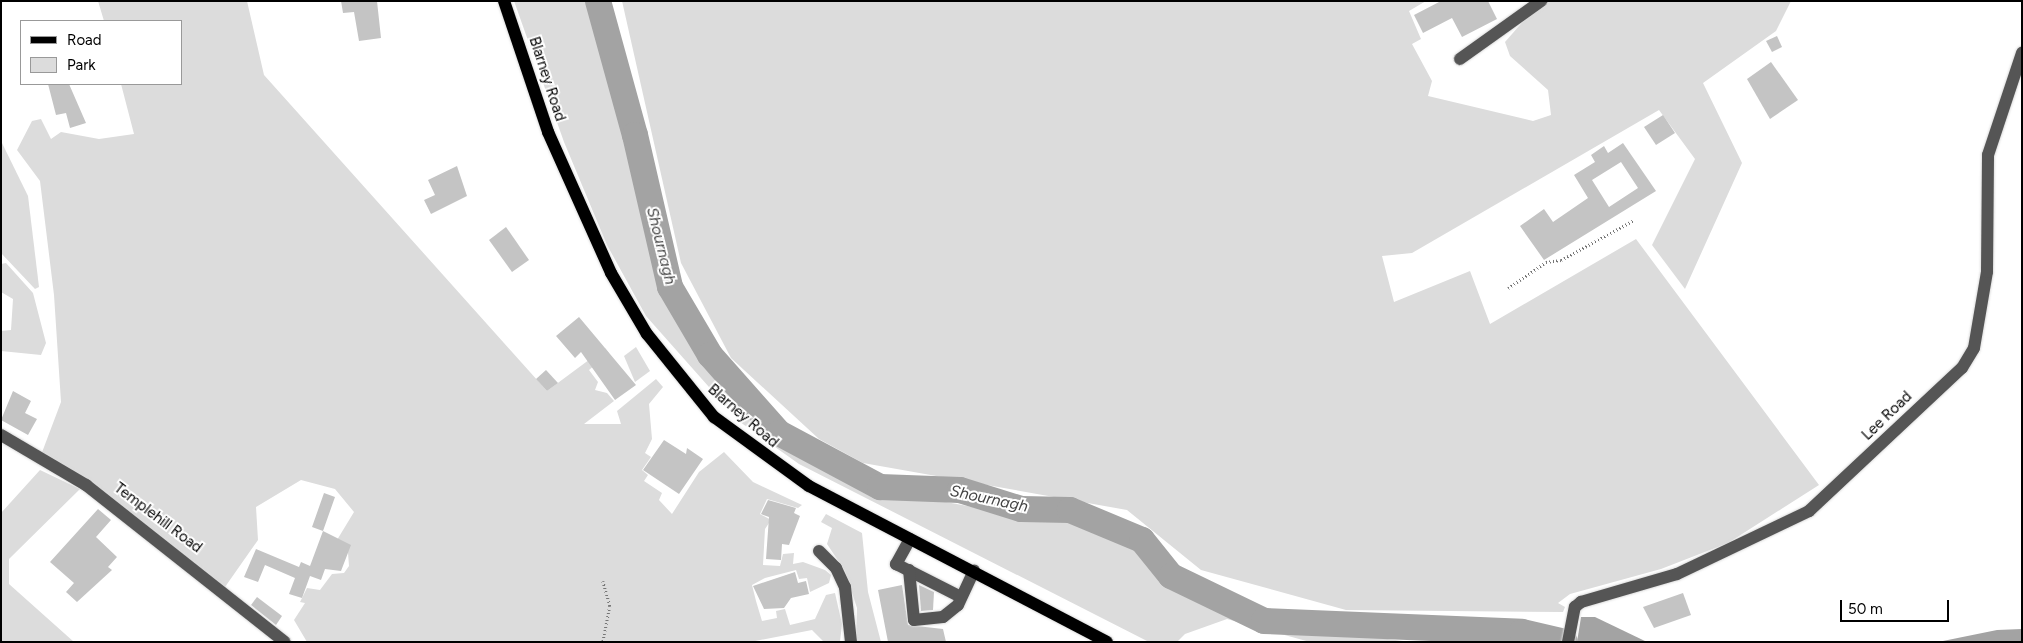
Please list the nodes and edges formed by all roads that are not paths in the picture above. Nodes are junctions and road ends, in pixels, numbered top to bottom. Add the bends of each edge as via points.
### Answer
1 (504, 1) edge
2 (1541, 1) edge
3 (2022, 53) edge
4 (1460, 59) dead end
5 (1, 435) edge
6 (910, 538) junction
7 (819, 551) dead end
8 (908, 570) junction
9 (974, 571) junction
10 (961, 597) junction
11 (285, 642) edge
12 (851, 642) edge
13 (1107, 642) edge
14 (1568, 642) edge

1 - 6 main road, Blarney Road via 545,125 588,226 636,316 683,384 762,456
2 - 4 street
3 - 14 street, Lee Road via 1988,155 1987,272 1974,348 1962,368 1809,511 1677,574 1581,602 1572,618
5 - 11 street, Templehill Road via 86,485
6 - 8 street via 896,564
6 - 9 main road, Blarney Road
7 - 12 street via 836,568 845,587
8 - 10 street
8 - 10 street via 914,620 943,616
9 - 10 street
9 - 13 main road, Blarney Road

